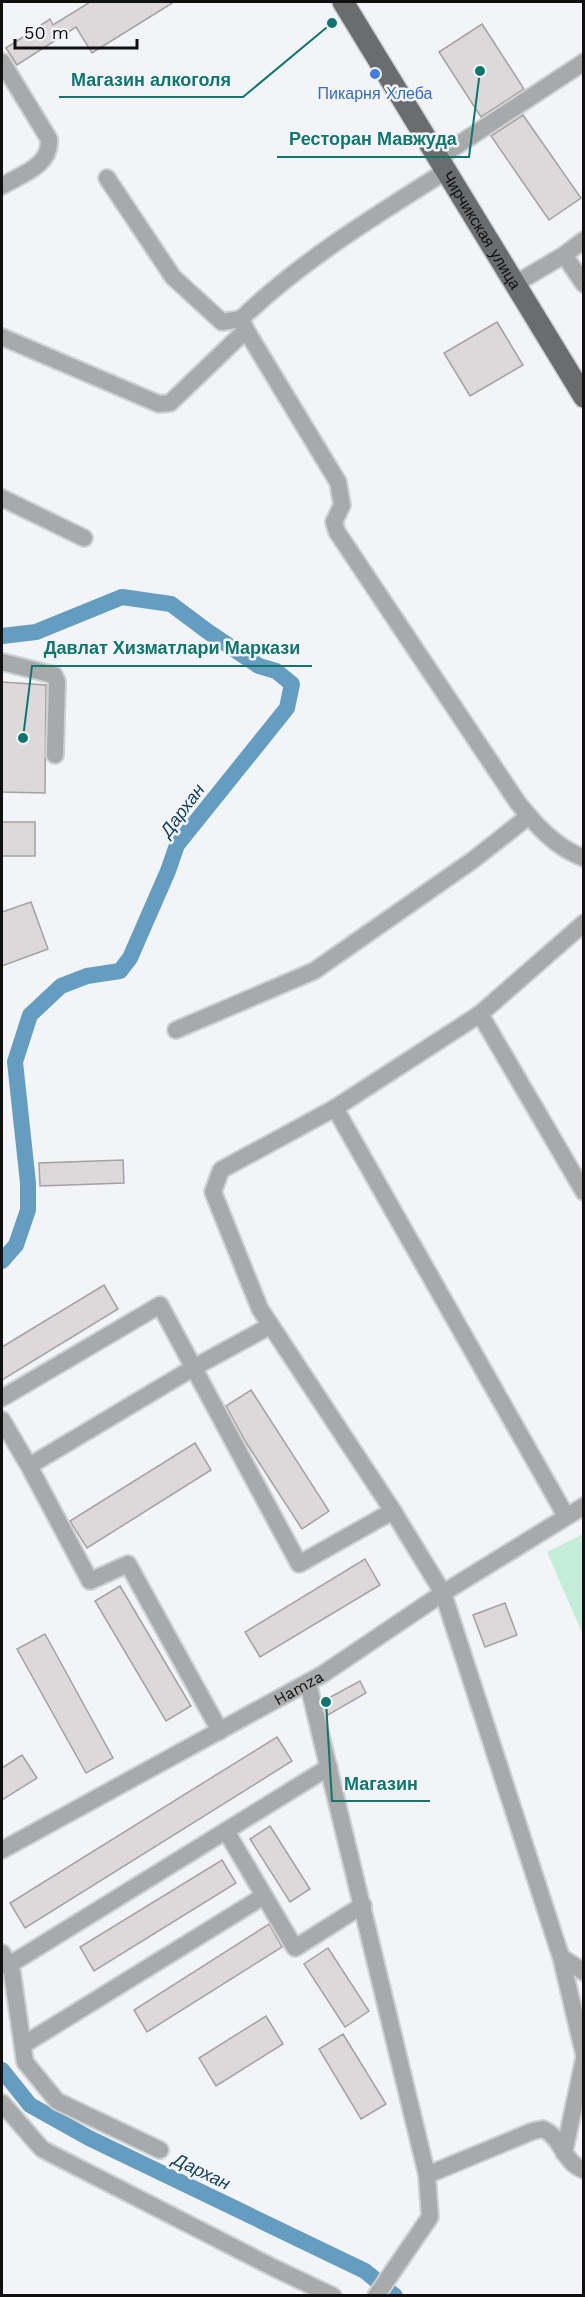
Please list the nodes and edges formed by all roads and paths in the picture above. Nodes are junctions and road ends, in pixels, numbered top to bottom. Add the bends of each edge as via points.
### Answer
1 (343, 2) edge
2 (2, 62) edge
3 (584, 62) edge
4 (442, 164) junction
5 (107, 177) dead end
6 (2, 186) edge
7 (584, 240) edge
8 (564, 255) junction
9 (515, 284) junction
10 (584, 284) edge
11 (243, 324) junction
12 (2, 337) edge
13 (584, 397) edge
14 (2, 498) edge
15 (84, 538) dead end
16 (2, 662) edge
17 (55, 755) dead end
18 (529, 816) junction
19 (584, 858) edge
20 (584, 923) edge
21 (480, 1014) junction
22 (176, 1030) dead end
23 (335, 1108) junction
24 (584, 1192) edge
25 (269, 1323) junction
26 (193, 1368) junction
27 (2, 1398) edge
28 (2, 1420) edge
29 (29, 1466) junction
30 (584, 1506) edge
31 (393, 1511) junction
32 (566, 1516) junction
33 (443, 1593) junction
34 (308, 1683) junction
35 (220, 1731) junction
36 (329, 1767) junction
37 (226, 1831) junction
38 (2, 1850) edge
39 (264, 1896) junction
40 (363, 1905) junction
41 (8, 1957) edge
42 (561, 1957) junction
43 (584, 1972) edge
44 (23, 2045) junction
45 (584, 2054) edge
46 (584, 2059) edge
47 (2, 2103) edge
48 (160, 2150) dead end
49 (564, 2153) junction
50 (584, 2170) edge
51 (428, 2175) junction
52 (333, 2295) edge
53 (376, 2295) edge

1 - 4 main road, Чирчикская улица
2 - 6 street via 49,140 50,151 44,161
3 - 4 street
4 - 9 main road, Чирчикская улица
4 - 11 street via 267,294
5 - 11 street via 173,277 222,322
7 - 8 street
8 - 9 street
8 - 10 street
9 - 13 main road, Чирчикская улица
11 - 12 street via 170,403 159,405
11 - 18 street via 338,482 342,505 334,522 337,532
14 - 15 street
16 - 17 street via 54,675
18 - 19 street via 551,839
18 - 22 street via 314,971
20 - 21 street
21 - 23 street
21 - 24 street
23 - 25 street via 221,1170 213,1192
23 - 32 street
25 - 26 street
25 - 31 street
26 - 27 street via 160,1305
26 - 29 street
26 - 31 street via 299,1564
28 - 29 street
29 - 35 street via 90,1581 128,1564
30 - 32 street, Hamza
31 - 33 street
32 - 33 street, Hamza
33 - 34 street, Hamza
33 - 42 street
34 - 35 street, Hamza
34 - 36 street
35 - 38 street, Hamza
36 - 37 street
36 - 40 street
37 - 39 street
37 - 41 street
39 - 40 street via 295,1948
39 - 44 street
40 - 51 street
41 - 44 street
42 - 43 street
42 - 45 street
44 - 48 street via 25,2062 57,2101
46 - 49 street
47 - 52 street via 42,2149
49 - 50 street
49 - 51 street via 550,2132 543,2129
51 - 53 street via 430,2217

